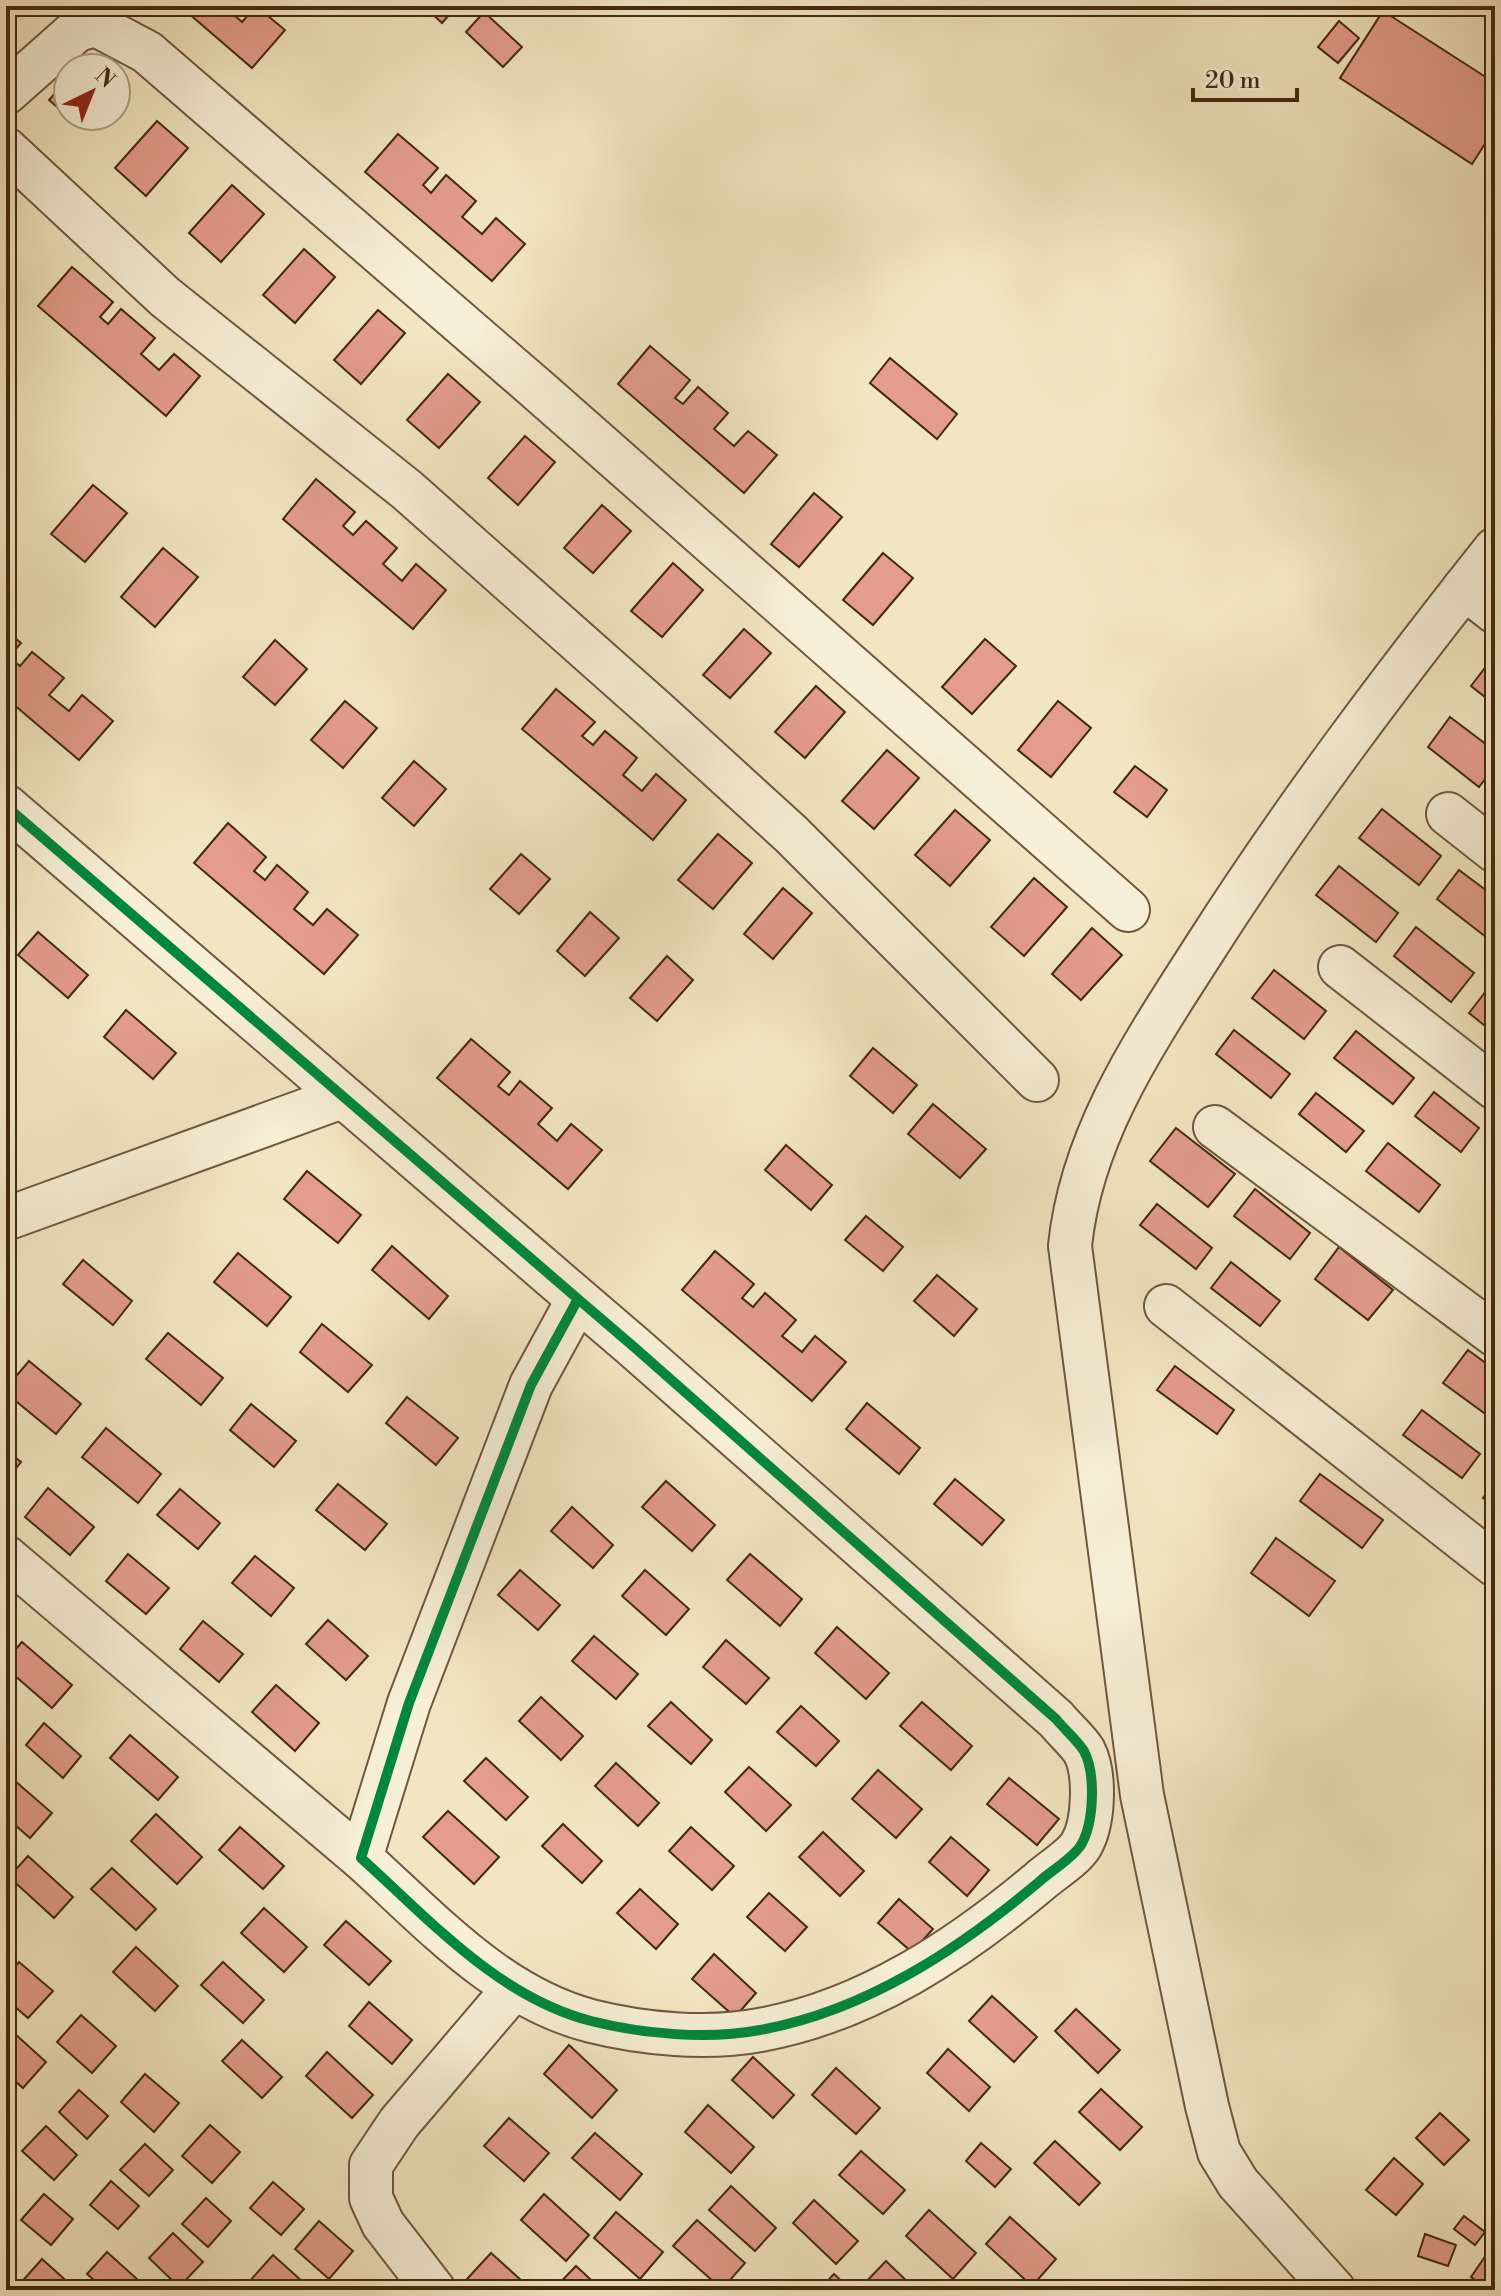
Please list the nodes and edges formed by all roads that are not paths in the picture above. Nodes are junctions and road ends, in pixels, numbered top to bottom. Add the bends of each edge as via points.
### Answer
1 (6, 93) edge
2 (6, 149) edge
3 (1495, 549) edge
4 (1479, 600) edge
5 (6, 806) edge
6 (1448, 814) dead end
7 (1495, 851) edge
8 (1128, 910) dead end
9 (1340, 967) dead end
10 (1037, 1080) dead end
11 (1495, 1088) edge
12 (342, 1097) junction
13 (1215, 1127) dead end
14 (6, 1219) edge
15 (578, 1299) junction
16 (1166, 1306) dead end
17 (1495, 1335) edge
18 (6, 1557) edge
19 (1495, 1565) edge
20 (361, 1858) junction
21 (514, 1988) junction
22 (434, 2290) edge
23 (1334, 2290) edge

1 - 8 street via 77,30 96,25 147,52
2 - 10 street via 165,297 407,490 655,710 791,834
3 - 4 street
4 - 23 street via 1385,690 1243,888 1139,1053 1090,1149 1074,1202 1070,1246 1142,1795 1207,2106 1219,2152 1238,2183
5 - 12 street
6 - 7 street
9 - 11 street
12 - 14 street
12 - 15 street
13 - 17 street
15 - 20 street via 531,1385 409,1703
15 - 21 street via 1056,1719 1084,1752 1094,1795 1081,1846 979,1932 823,2015 757,2031 623,2028 566,2013
16 - 19 street
18 - 20 street
20 - 21 street
21 - 22 street via 399,2123 371,2165 371,2198 383,2224

